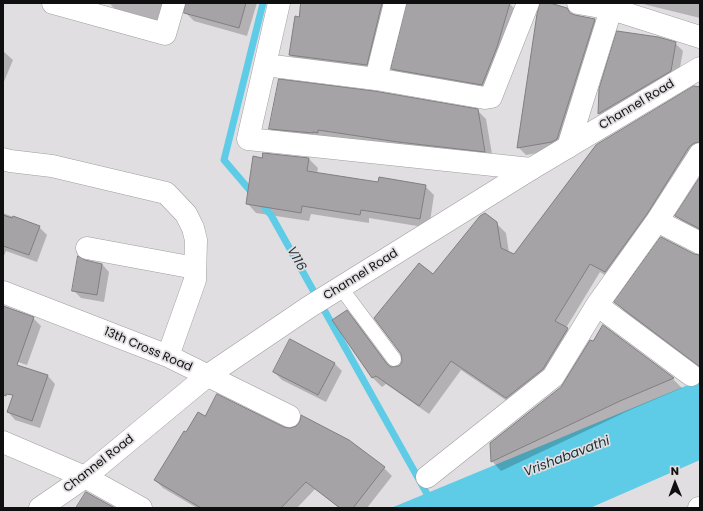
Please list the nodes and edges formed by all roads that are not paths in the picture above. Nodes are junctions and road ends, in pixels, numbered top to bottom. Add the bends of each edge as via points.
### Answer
1 (53, 3) edge
2 (174, 3) edge
3 (279, 3) edge
4 (395, 3) edge
5 (528, 3) edge
6 (578, 3) edge
7 (613, 6) edge
8 (700, 37) edge
9 (265, 65) junction
10 (700, 68) edge
11 (376, 79) junction
12 (568, 147) junction
13 (700, 154) edge
14 (3, 159) edge
15 (532, 169) junction
16 (657, 221) junction
17 (700, 243) edge
18 (87, 248) dead end
19 (195, 268) junction
20 (335, 291) junction
21 (3, 292) edge
22 (596, 305) junction
23 (168, 356) junction
24 (394, 359) dead end
25 (692, 375) dead end
26 (207, 376) junction
27 (289, 416) dead end
28 (3, 442) edge
29 (427, 476) dead end
30 (85, 477) junction
31 (40, 508) edge
32 (141, 508) edge

1 - 2 street via 165,34
3 - 9 street
4 - 11 street
5 - 11 street via 491,96 485,98
6 - 7 street
7 - 8 street
7 - 12 street
9 - 11 street
9 - 15 street via 248,139
10 - 12 street, Channel Road
12 - 15 street, Channel Road
13 - 16 street
14 - 19 street via 52,166 166,194 186,214 193,228 196,240
15 - 20 street, Channel Road
16 - 17 street
16 - 22 street
18 - 19 street
19 - 23 street via 195,280
20 - 24 lane
20 - 26 street, Channel Road
21 - 23 street, 13th Cross Road
22 - 25 street
22 - 29 street via 553,377
23 - 26 street, 13th Cross Road
26 - 27 street, 13th Cross Road
26 - 30 street, Channel Road
28 - 30 street
30 - 31 street, Channel Road
30 - 32 street

